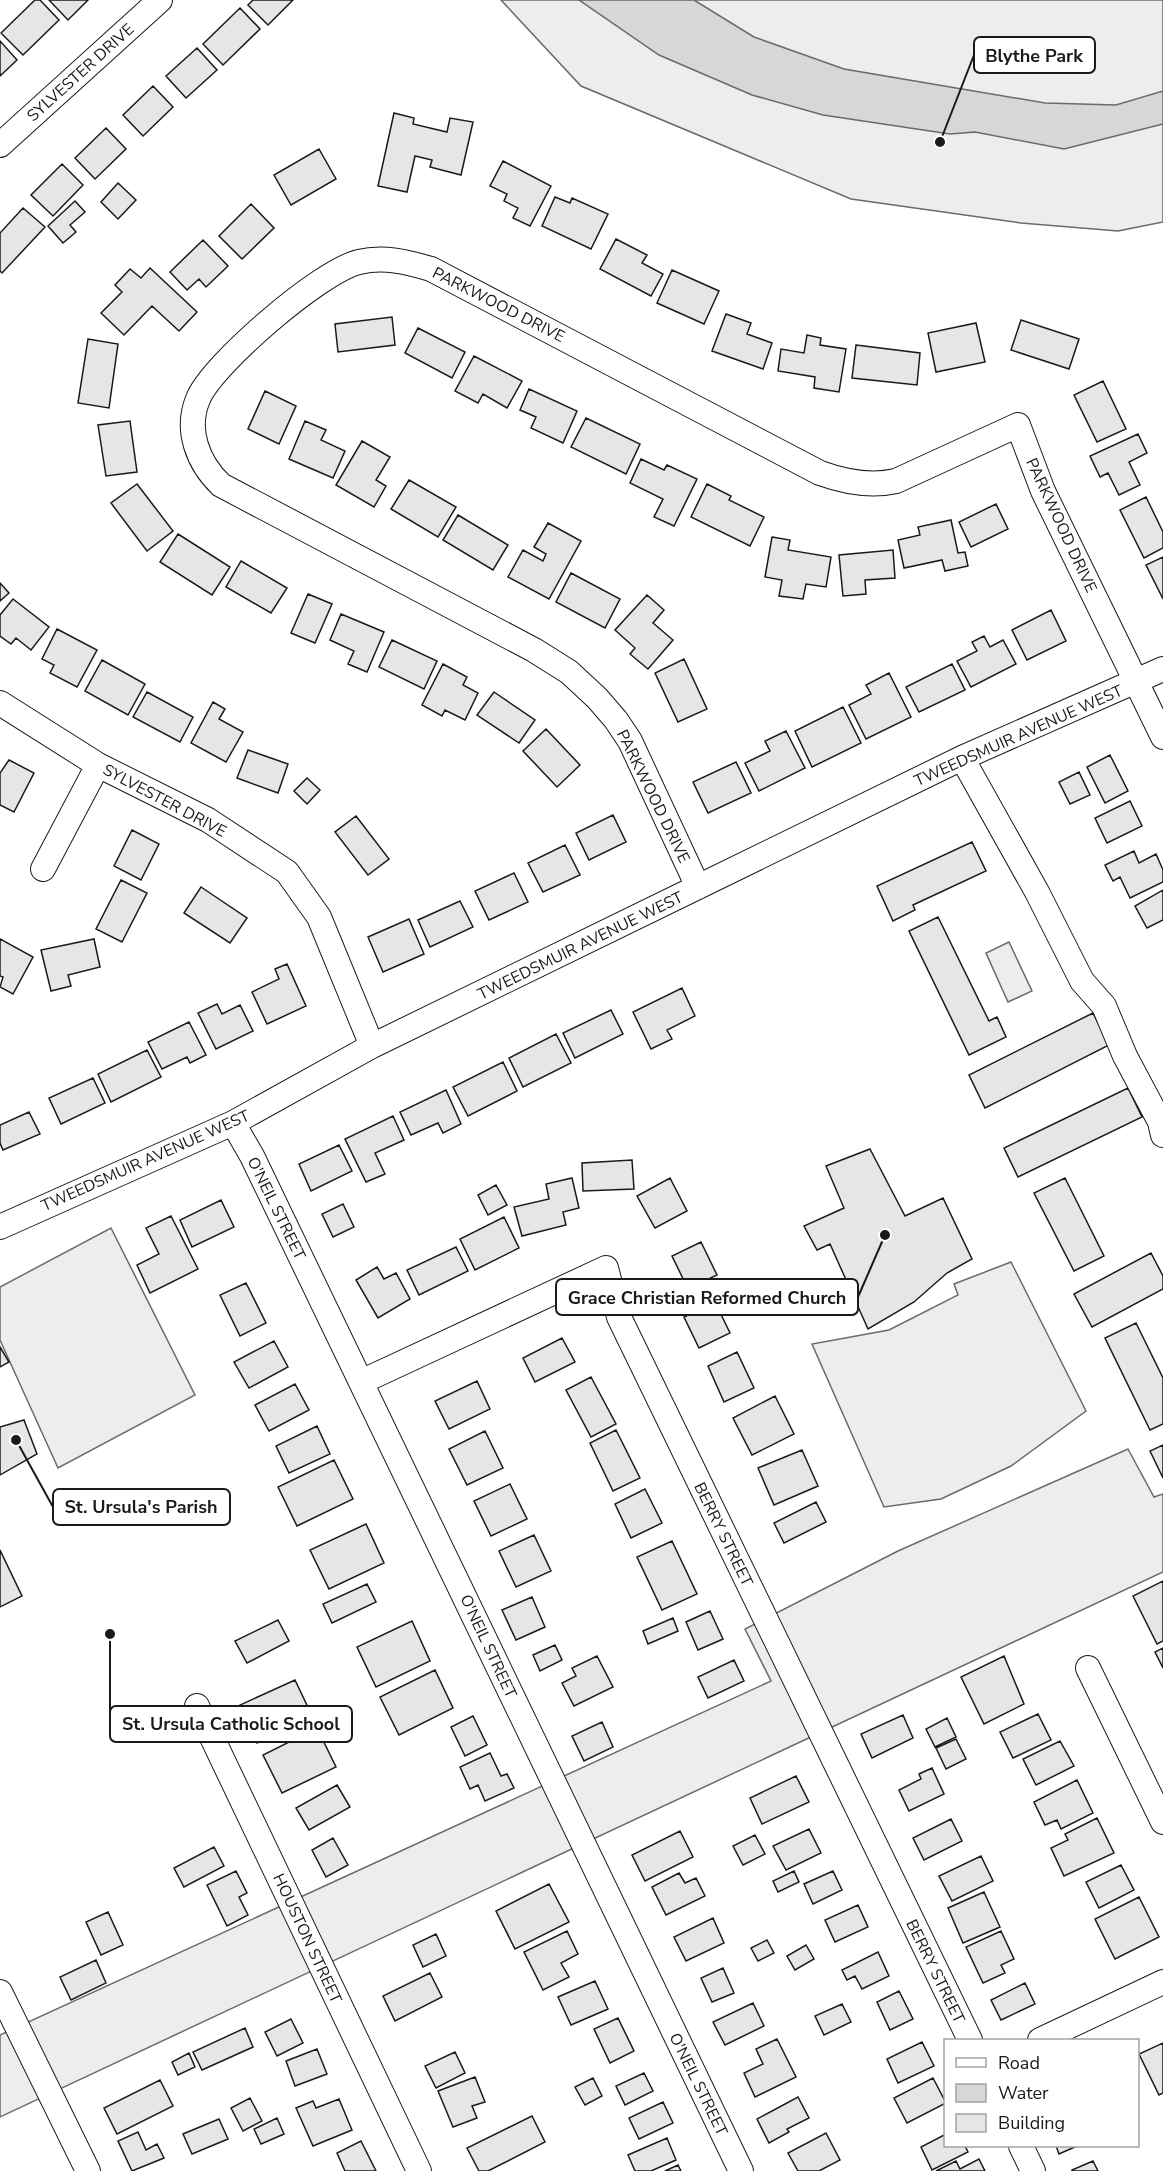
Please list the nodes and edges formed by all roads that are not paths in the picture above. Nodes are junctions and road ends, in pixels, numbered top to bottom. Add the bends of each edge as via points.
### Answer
1 (160, 0) edge
2 (0, 145) edge
3 (1163, 669) edge
4 (1137, 681) junction
5 (0, 703) edge
6 (1163, 737) edge
7 (962, 758) junction
8 (98, 765) junction
9 (43, 870) dead end
10 (698, 887) junction
11 (372, 1046) junction
12 (232, 1122) junction
13 (1163, 1135) edge
14 (0, 1227) edge
15 (361, 1382) junction
16 (1088, 1668) dead end
17 (197, 1706) dead end
18 (1163, 1822) edge
19 (1163, 1982) edge
20 (0, 1992) edge
21 (970, 2039) edge
22 (1042, 2039) edge
23 (1022, 2147) edge
24 (88, 2171) edge
25 (419, 2171) edge
26 (741, 2171) edge
27 (1033, 2171) edge

1 - 2 street, SYLVESTER DRIVE
3 - 4 street, TWEEDSMUIR AVENUE WEST
4 - 6 street
4 - 7 street, TWEEDSMUIR AVENUE WEST
4 - 10 street, PARKWOOD DRIVE via 1043,491 1018,425 896,481 848,482 820,473 431,268 377,259 327,275 282,311 210,380 198,398 194,414 195,447 202,463 221,485 569,672 597,698 630,741
5 - 8 street, SYLVESTER DRIVE
7 - 10 street, TWEEDSMUIR AVENUE WEST
7 - 13 street via 1082,981 1104,1006
8 - 9 street
8 - 11 street, SYLVESTER DRIVE via 208,820 287,872 319,917
10 - 11 street, TWEEDSMUIR AVENUE WEST
11 - 12 street, TWEEDSMUIR AVENUE WEST
12 - 14 street, TWEEDSMUIR AVENUE WEST
12 - 15 street, O'NEIL STREET
15 - 21 street, BERRY STREET via 606,1268 619,1317
15 - 26 street, O'NEIL STREET
16 - 18 street
17 - 25 street, HOUSTON STREET
19 - 22 street
20 - 24 street
23 - 27 street

